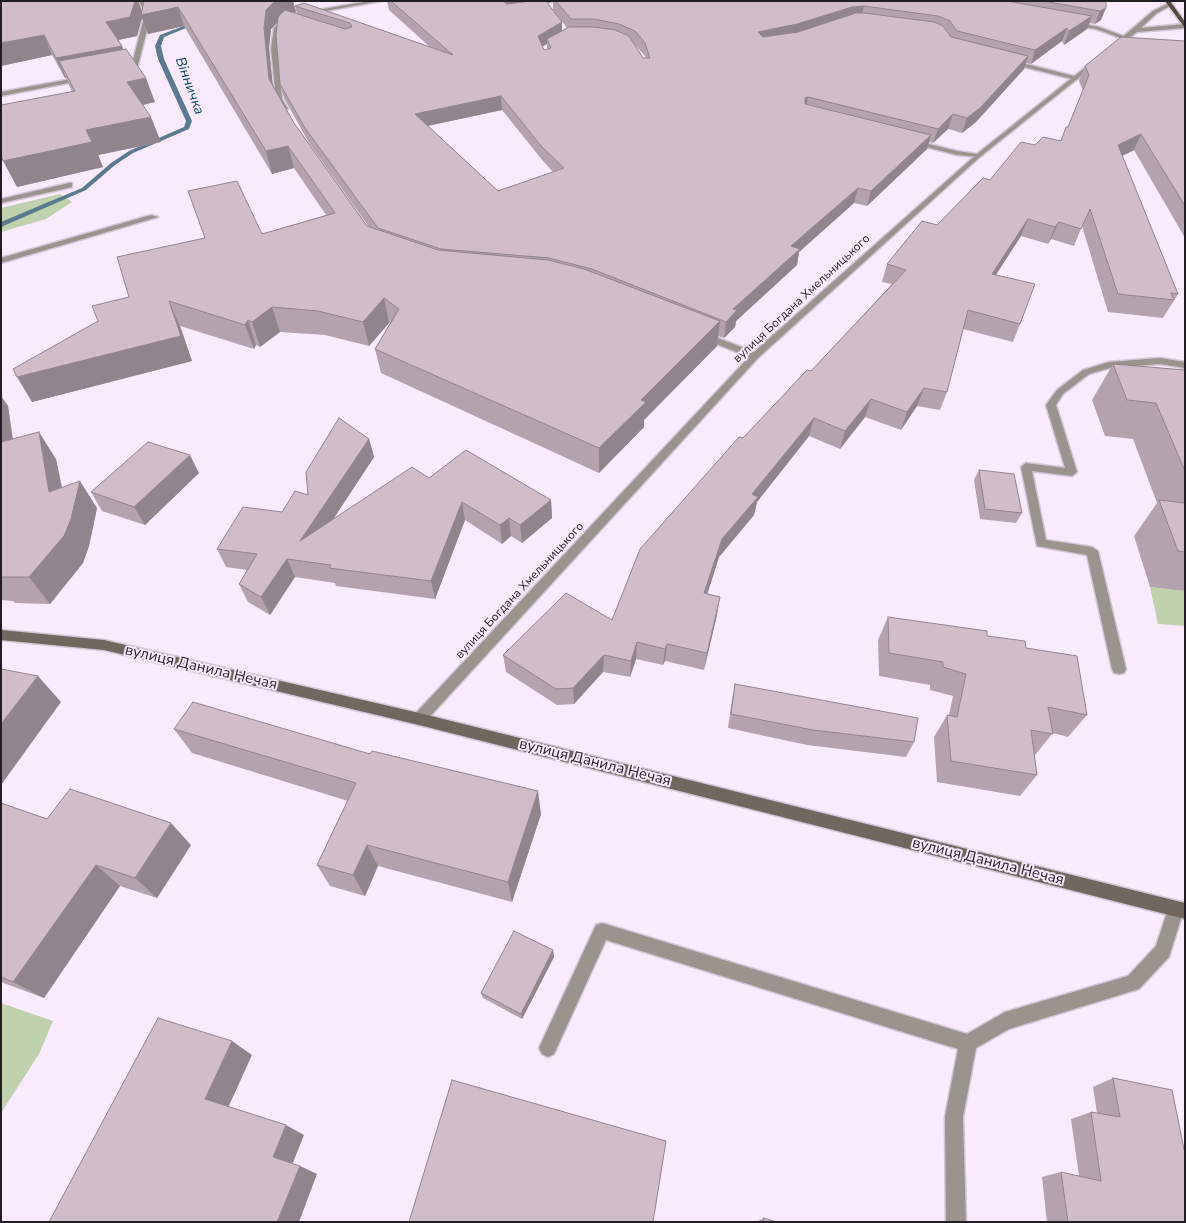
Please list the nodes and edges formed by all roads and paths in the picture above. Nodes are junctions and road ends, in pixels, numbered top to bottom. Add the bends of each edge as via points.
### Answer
1 (141, 1) edge
2 (380, 1) edge
3 (1168, 3) edge
4 (286, 19) junction
5 (295, 22) edge
6 (1070, 23) edge
7 (1185, 26) edge
8 (1132, 36) junction
9 (998, 60) edge
10 (115, 72) edge
11 (86, 78) edge
12 (1076, 78) junction
13 (1, 94) edge
14 (287, 113) edge
15 (910, 141) edge
16 (979, 155) junction
17 (69, 185) dead end
18 (1, 200) edge
19 (154, 217) dead end
20 (1, 262) edge
21 (694, 331) edge
22 (755, 356) junction
23 (1185, 365) edge
24 (1, 635) edge
25 (1119, 669) dead end
26 (419, 719) junction
27 (1180, 910) edge
28 (968, 1043) junction
29 (548, 1048) dead end
30 (956, 1222) edge

1 - 10 street via 148,14 134,69
2 - 4 street via 309,12
3 - 7 main road
3 - 8 street, вулиця Богдана Хмельницького
4 - 5 street
4 - 14 street via 276,29 274,48 279,99
6 - 8 street
7 - 8 street
8 - 12 street, вулиця Богдана Хмельницького
9 - 12 street
11 - 13 street
12 - 16 street, вулиця Богдана Хмельницького
15 - 16 street
16 - 22 street, вулиця Богдана Хмельницького
17 - 18 street
19 - 20 street
21 - 22 street
22 - 26 street, вулиця Богдана Хмельницького
23 - 25 street via 1133,362 1086,372 1060,392 1051,405 1072,472 1026,467 1042,543 1092,551
24 - 26 main road, вулиця Данила Нечая via 104,645
26 - 27 main road, вулиця Данила Нечая
27 - 28 street via 1163,951 1133,983 1004,1021
28 - 29 street via 602,931
28 - 30 street via 954,1117

